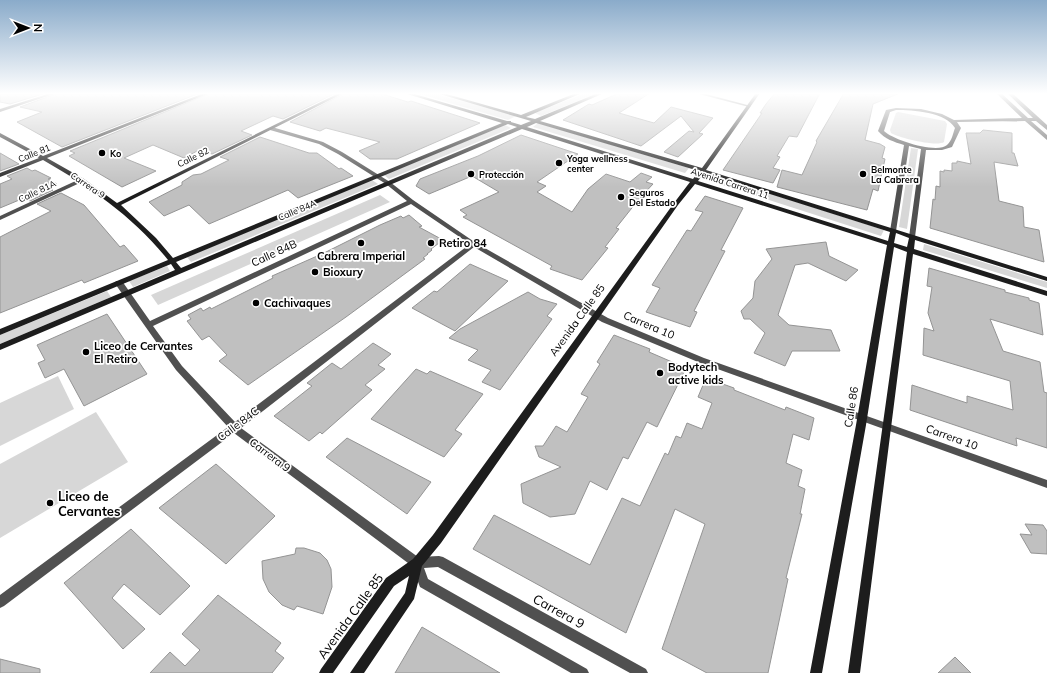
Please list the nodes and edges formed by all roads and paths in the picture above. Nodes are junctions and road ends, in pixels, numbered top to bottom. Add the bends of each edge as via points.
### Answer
1 (128, 124) edge
2 (281, 124) edge
3 (501, 124) edge
4 (514, 124) edge
5 (528, 124) edge
6 (548, 124) edge
7 (735, 124) edge
8 (884, 124) edge
9 (956, 124) edge
10 (1032, 124) edge
11 (522, 127) junction
12 (272, 129) junction
13 (0, 135) edge
14 (1047, 138) edge
15 (907, 144) junction
16 (924, 147) junction
17 (43, 158) junction
18 (702, 170) junction
19 (0, 176) edge
20 (378, 176) junction
21 (82, 180) junction
22 (694, 181) junction
23 (388, 183) junction
24 (411, 201) junction
25 (117, 205) junction
26 (0, 218) edge
27 (893, 231) junction
28 (912, 237) junction
29 (474, 244) junction
30 (890, 244) junction
31 (910, 251) junction
32 (171, 261) junction
33 (179, 270) junction
34 (1047, 279) edge
35 (119, 283) junction
36 (125, 293) junction
37 (1047, 294) edge
38 (597, 315) junction
39 (148, 325) junction
40 (0, 332) edge
41 (0, 347) edge
42 (862, 418) junction
43 (887, 427) junction
44 (234, 428) junction
45 (1047, 484) edge
46 (417, 563) junction
47 (0, 602) edge
48 (325, 673) edge
49 (356, 673) edge
50 (583, 673) edge
51 (642, 673) edge
52 (816, 673) edge
53 (854, 673) edge

1 - 17 street, Calle 81
2 - 12 street, Calle 82
3 - 20 street, Calle 84A
4 - 11 street, Avenida Carrera 11
5 - 11 street, Calle 84A
6 - 18 street, Avenida Carrera 11
7 - 18 street, Avenida Calle 85
8 - 15 street via 882,132 892,140
9 - 16 street via 958,128 948,147
10 - 14 street
11 - 22 street, Avenida Carrera 11
11 - 23 street, Calle 84A
12 - 20 street, Carrera 10 via 321,143
12 - 25 street, Calle 82
13 - 17 street, Carrera 9
15 - 16 street
15 - 27 street, Calle 86
16 - 28 street
17 - 19 street, Calle 81
17 - 21 street, Carrera 9
18 - 22 street, Avenida Calle 85
18 - 27 street, Avenida Carrera 11
20 - 23 street, Carrera 10
20 - 32 street, Calle 84A
21 - 25 street, Carrera 9
21 - 26 street, Calle 81A
22 - 30 street, Avenida Carrera 11
22 - 38 street, Avenida Calle 85
23 - 24 street, Carrera 10
23 - 33 street, Calle 84A
24 - 29 street, Carrera 10
24 - 39 street, Calle 84B
25 - 32 street, Carrera 9 via 155,240
27 - 28 street, Avenida Carrera 11
27 - 30 street, Calle 86
28 - 31 street
28 - 34 street, Avenida Carrera 11
29 - 38 street, Carrera 10
29 - 44 street, Calle 84C
30 - 31 street, Avenida Carrera 11
30 - 42 street, Calle 86
31 - 37 street, Avenida Carrera 11
31 - 43 street
32 - 33 street, Carrera 9
32 - 35 street, Calle 84A
33 - 36 street, Calle 84A
35 - 36 street, Carrera 9
35 - 40 street, Calle 84A
36 - 39 street, Carrera 9
36 - 41 street, Calle 84A
38 - 42 street, Carrera 10 via 701,360
38 - 46 street, Avenida Calle 85 via 458,510
39 - 44 street, Carrera 9 via 179,368
42 - 43 street, Carrera 10
42 - 52 street, Calle 86
43 - 45 street, Carrera 10
43 - 53 street
44 - 46 street, Carrera 9
44 - 47 street, Calle 84C
46 - 48 street, Avenida Calle 85 via 390,582
46 - 49 street, Avenida Calle 85 via 410,595
46 - 50 street via 424,583
46 - 51 street, Carrera 9 via 439,562

